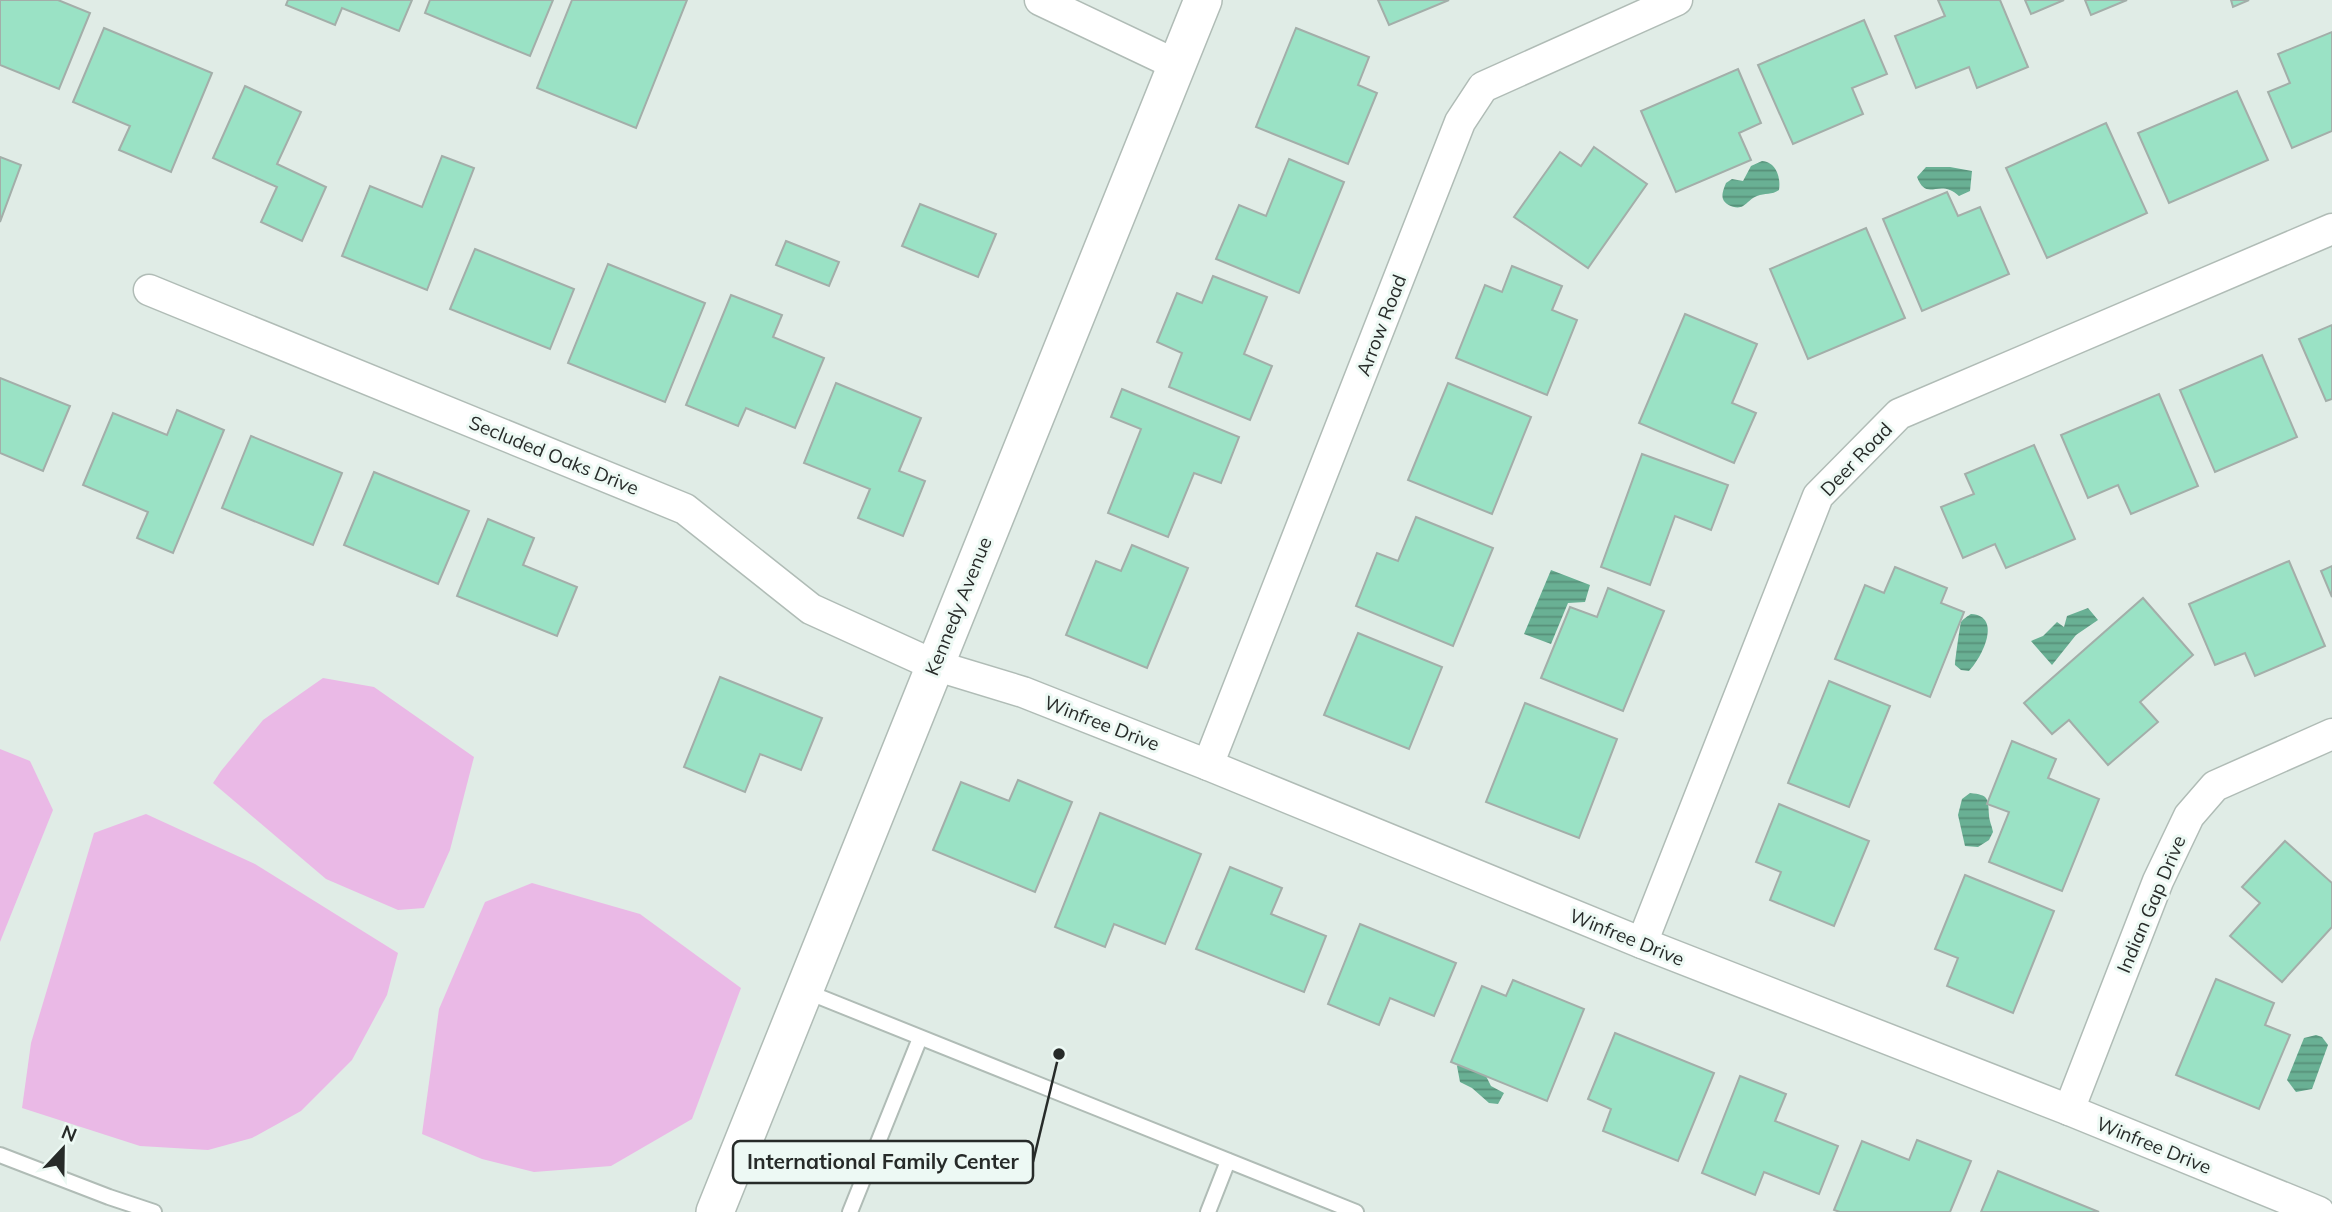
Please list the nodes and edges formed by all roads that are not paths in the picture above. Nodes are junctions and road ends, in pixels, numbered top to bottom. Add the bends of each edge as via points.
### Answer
1 (1040, 0) edge
2 (1203, 0) edge
3 (1677, 0) edge
4 (1177, 65) junction
5 (2332, 229) edge
6 (149, 290) dead end
7 (934, 664) junction
8 (2332, 734) edge
9 (1208, 765) junction
10 (1642, 943) junction
11 (803, 990) junction
12 (920, 1038) junction
13 (2069, 1110) junction
14 (0, 1155) edge
15 (1228, 1161) junction
16 (153, 1212) edge
17 (715, 1212) edge
18 (850, 1212) edge
19 (1208, 1212) edge
20 (1356, 1212) edge
21 (2319, 1212) edge

1 - 4 street
2 - 4 street, Kennedy Avenue
3 - 9 street, Arrow Road via 1483,87 1460,122
4 - 7 street, Kennedy Avenue
5 - 10 street, Deer Road via 1899,414 1818,496
6 - 7 street, Secluded Oaks Drive via 685,509 811,609
7 - 9 street, Winfree Drive via 1023,692
7 - 11 street, Kennedy Avenue
8 - 13 street, Indian Gap Drive via 2215,786 2189,816 2158,881
9 - 10 street, Winfree Drive
10 - 13 street, Winfree Drive
11 - 12 lane
11 - 17 street, Kennedy Avenue
12 - 15 lane
12 - 18 lane
13 - 21 street, Winfree Drive
14 - 16 lane
15 - 19 lane
15 - 20 lane

